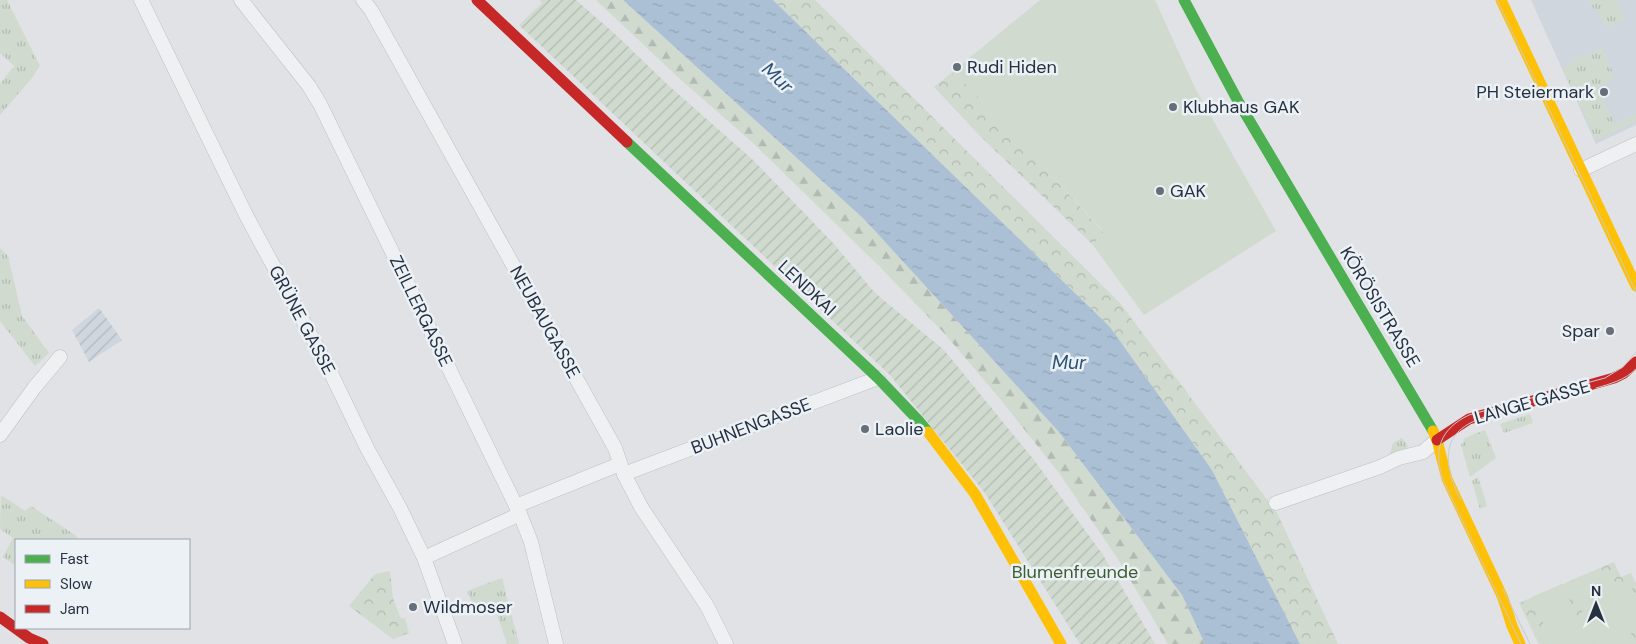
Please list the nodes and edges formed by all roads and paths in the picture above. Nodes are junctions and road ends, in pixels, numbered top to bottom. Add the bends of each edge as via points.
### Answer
1 (141, 0) edge
2 (240, 0) edge
3 (363, 0) edge
4 (477, 0) edge
5 (1184, 0) edge
6 (1501, 0) edge
7 (1636, 144) edge
8 (1581, 170) junction
9 (1636, 286) edge
10 (60, 357) dead end
11 (1636, 362) edge
12 (878, 378) junction
13 (0, 435) edge
14 (1437, 440) junction
15 (622, 469) junction
16 (1276, 503) dead end
17 (518, 510) junction
18 (424, 558) junction
19 (0, 617) edge
20 (15, 628) edge
21 (17, 629) edge
22 (42, 644) edge
23 (455, 644) edge
24 (556, 644) edge
25 (726, 644) edge
26 (1061, 644) edge
27 (1520, 644) edge

1 - 18 street, GRÜNE GASSE via 246,217 328,367
2 - 17 street, ZEILLERGASSE via 320,104
3 - 15 street, NEUBAUGASSE via 610,440
4 - 12 main road, LENDKAI
5 - 14 main road, KÖRÖSISTRASSE via 1239,103
6 - 8 main road
7 - 8 street
8 - 9 main road
10 - 13 street
11 - 14 main road, LANGE GASSE via 1603,382 1469,419
12 - 15 street, BUHNENGASSE
12 - 26 main road, LENDKAI via 918,420 975,494
14 - 16 street, LANGE GASSE via 1423,452
14 - 27 main road, KÖRÖSISTRASSE via 1447,479 1504,598
15 - 17 street, BUHNENGASSE
15 - 25 street, NEUBAUGASSE via 641,507 707,606
17 - 18 street, BUHNENGASSE
17 - 24 street, ZEILLERGASSE via 531,542
18 - 23 street, GRÜNE GASSE
19 - 20 main road
21 - 22 main road

